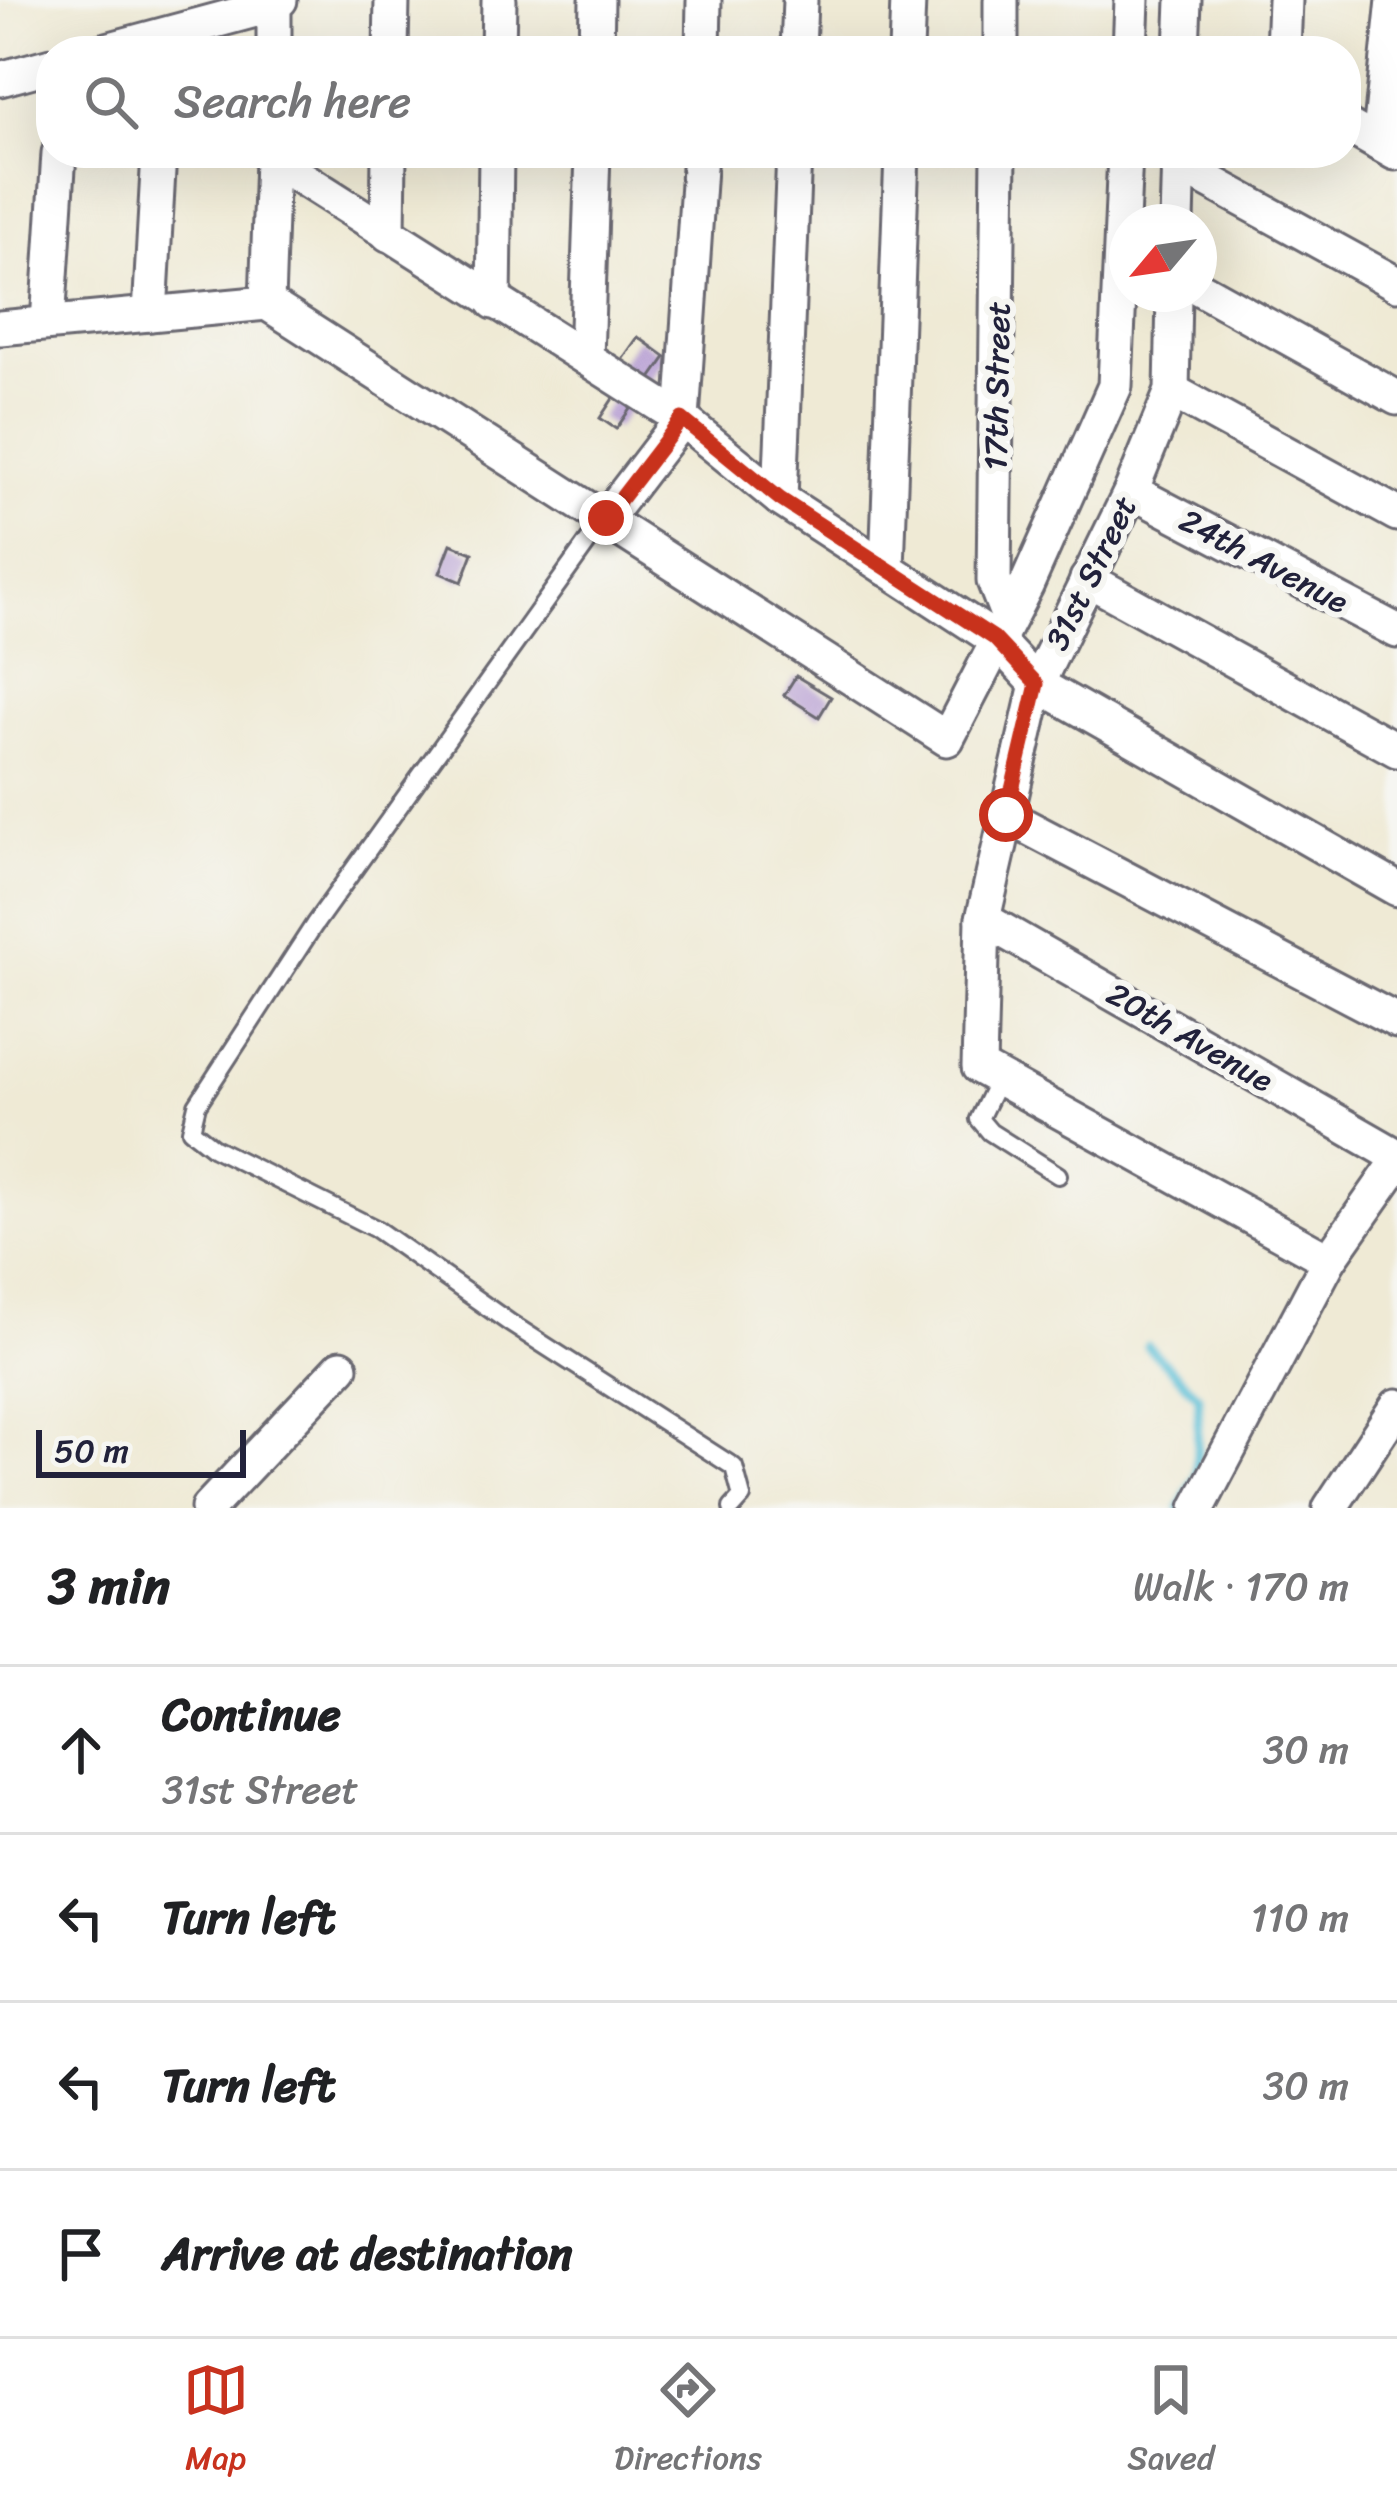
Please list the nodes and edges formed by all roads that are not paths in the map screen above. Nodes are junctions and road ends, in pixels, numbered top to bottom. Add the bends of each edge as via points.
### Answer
1 (392, 0) edge
2 (499, 0) edge
3 (597, 0) edge
4 (704, 0) edge
5 (800, 0) edge
6 (908, 0) edge
7 (1001, 0) edge
8 (1132, 0) edge
9 (1184, 0) edge
10 (1286, 0) edge
11 (1394, 0) edge
12 (277, 2) edge
13 (184, 36) edge
14 (275, 36) edge
15 (391, 36) edge
16 (498, 36) edge
17 (596, 36) edge
18 (704, 36) edge
19 (799, 36) edge
20 (907, 36) edge
21 (1000, 36) edge
22 (1131, 36) edge
23 (1183, 36) edge
24 (1284, 36) edge
25 (36, 69) edge
26 (0, 79) edge
27 (1361, 134) edge
28 (1388, 149) edge
29 (58, 168) edge
30 (158, 168) edge
31 (272, 168) edge
32 (290, 168) edge
33 (389, 168) edge
34 (496, 168) edge
35 (592, 168) edge
36 (699, 168) edge
37 (793, 168) edge
38 (901, 168) edge
39 (999, 168) edge
40 (1124, 168) edge
41 (1179, 168) edge
42 (1195, 168) edge
43 (1178, 204) edge
44 (388, 234) junction
45 (1397, 284) edge
46 (1217, 298) edge
47 (494, 302) junction
48 (267, 303) junction
49 (1174, 312) edge
50 (150, 314) junction
51 (48, 323) junction
52 (0, 328) edge
53 (586, 358) junction
54 (1172, 391) junction
55 (1397, 398) edge
56 (682, 419) junction
57 (1131, 491) junction
58 (780, 499) junction
59 (1397, 514) edge
60 (606, 518) junction
61 (886, 569) junction
62 (1087, 580) junction
63 (1001, 628) junction
64 (1397, 632) edge
65 (1037, 684) junction
66 (1397, 750) edge
67 (1006, 815) junction
68 (1397, 889) edge
69 (983, 919) junction
70 (1397, 1021) edge
71 (989, 1072) junction
72 (1397, 1159) edge
73 (1058, 1175) dead end
74 (1329, 1260) junction
75 (341, 1367) dead end
76 (1397, 1406) edge
77 (208, 1508) edge
78 (732, 1508) edge
79 (1198, 1508) edge
80 (1330, 1508) edge

1 - 15 street
2 - 16 street
3 - 17 street
4 - 18 street
5 - 19 street
6 - 20 street
7 - 21 street
8 - 22 street
9 - 23 street
10 - 24 street
11 - 28 street
12 - 13 street
12 - 14 street
25 - 26 street
27 - 28 street
29 - 51 street
30 - 50 street
31 - 48 street
32 - 44 street
33 - 44 street
34 - 47 street
35 - 53 street
36 - 56 street
37 - 58 street
38 - 61 street
39 - 63 street, 17th Street via 994,581
40 - 63 street via 1114,386
41 - 43 street
42 - 45 street
44 - 47 street
46 - 55 street
47 - 53 street
48 - 50 street
48 - 60 street
49 - 54 street, 31st Street
50 - 51 street
51 - 52 street
53 - 56 street
54 - 57 street, 31st Street
54 - 59 street
56 - 58 street
56 - 60 street
57 - 62 street, 31st Street
57 - 64 street, 24th Avenue
58 - 61 street
60 - 63 street via 947,739
60 - 78 lane via 314,925 197,1105 191,1130 376,1229 734,1467 742,1497
61 - 63 street
62 - 65 street, 31st Street
62 - 66 street
63 - 65 street
65 - 67 street, 31st Street
65 - 68 street
67 - 69 street, 31st Street
67 - 70 street
69 - 71 street, 31st Street
69 - 72 street, 20th Avenue
71 - 73 lane via 979,1119
71 - 74 street
72 - 74 street
74 - 79 street
75 - 77 street
76 - 80 street

